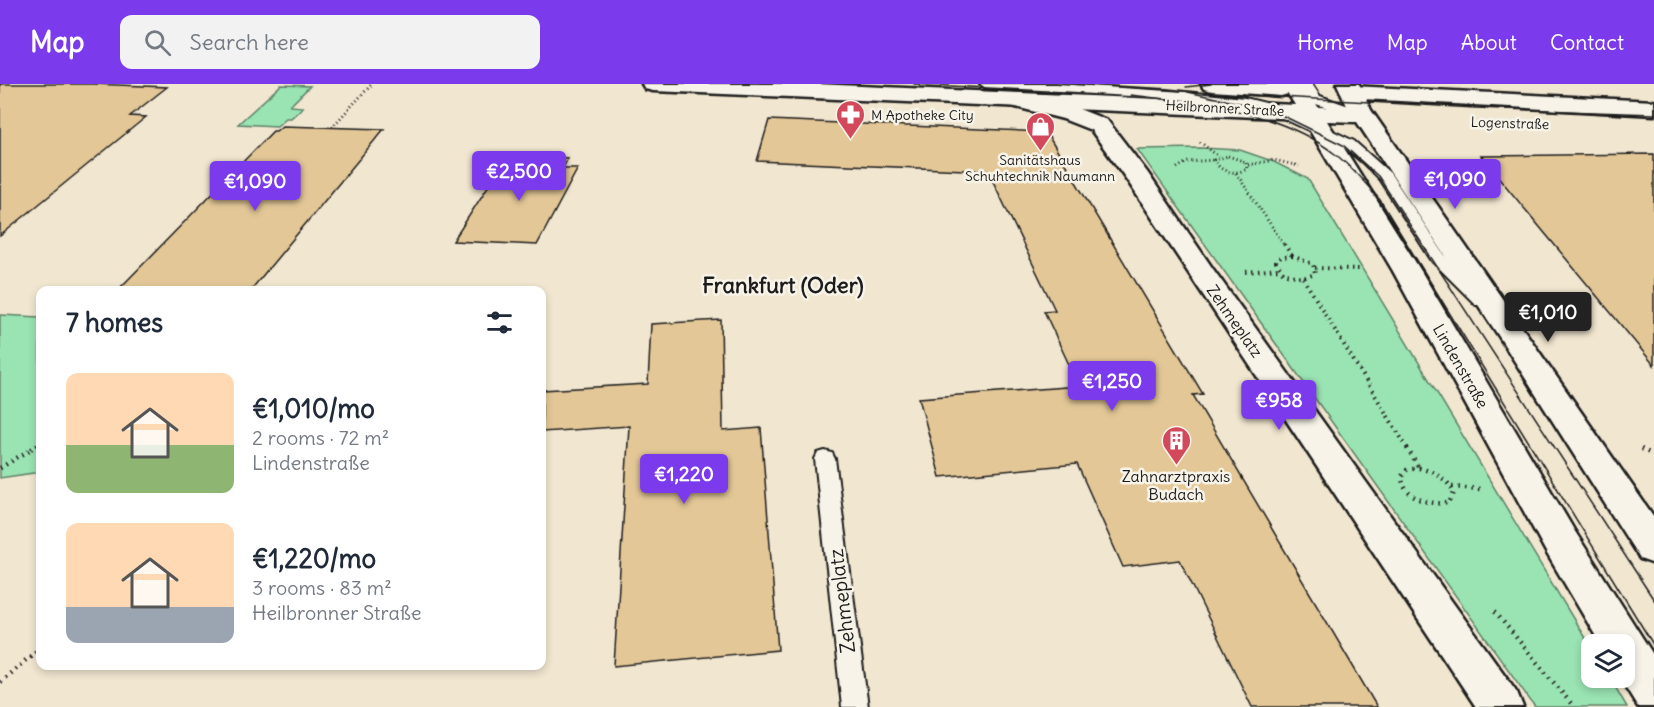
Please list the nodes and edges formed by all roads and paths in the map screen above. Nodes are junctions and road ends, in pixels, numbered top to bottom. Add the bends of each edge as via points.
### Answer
1 (372, 84) edge
2 (653, 84) edge
3 (986, 84) edge
4 (1212, 84) edge
5 (1239, 85) edge
6 (1350, 88) edge
7 (1132, 92) junction
8 (1016, 100) junction
9 (1308, 105) edge
10 (1654, 108) edge
11 (1244, 109) junction
12 (1277, 110) junction
13 (1377, 117) junction
14 (1502, 122) dead end
15 (332, 127) dead end
16 (1654, 128) edge
17 (1248, 165) junction
18 (1308, 170) dead end
19 (1236, 173) junction
20 (1292, 256) junction
21 (1315, 268) junction
22 (1352, 269) dead end
23 (1303, 278) junction
24 (1509, 328) junction
25 (36, 446) edge
26 (825, 459) dead end
27 (0, 468) edge
28 (1419, 468) junction
29 (1452, 488) junction
30 (1486, 490) dead end
31 (1654, 548) edge
32 (1617, 634) edge
33 (36, 651) edge
34 (1635, 664) edge
35 (0, 682) edge
36 (1654, 694) edge
37 (855, 707) edge
38 (1501, 707) edge

1 - 15 path
2 - 8 street, Heilbronner Straße
3 - 7 lane
4 - 5 street, Heilbronner Straße
5 - 7 lane via 1180,92
5 - 9 street, Heilbronner Straße
6 - 9 street, Heilbronner Straße
6 - 10 street, Logenstraße
6 - 13 street
7 - 11 lane
7 - 12 lane via 1216,98
8 - 11 street, Heilbronner Straße
8 - 38 street, Zehmeplatz via 1099,125
9 - 11 lane via 1268,116
9 - 12 street, Heilbronner Straße
9 - 13 street, Heilbronner Straße
9 - 24 lane via 1385,176 1438,257
9 - 32 street, Lindenstraße
11 - 12 street, Heilbronner Straße
13 - 24 street
14 - 16 street, Logenstraße
17 - 18 path via 1274,160
17 - 19 path via 1245,171
17 - 19 path via 1228,156 1214,160 1221,170
19 - 20 path
20 - 21 path
20 - 23 path via 1281,257 1276,266 1289,276
21 - 22 path
21 - 23 path via 1313,277
23 - 28 path
24 - 31 street
25 - 27 path
26 - 37 lane, Zehmeplatz
28 - 29 path via 1442,477
28 - 29 path via 1406,470 1401,479 1405,490 1419,500 1436,505 1449,503
29 - 30 path
33 - 35 path
34 - 36 street, Lindenstraße

